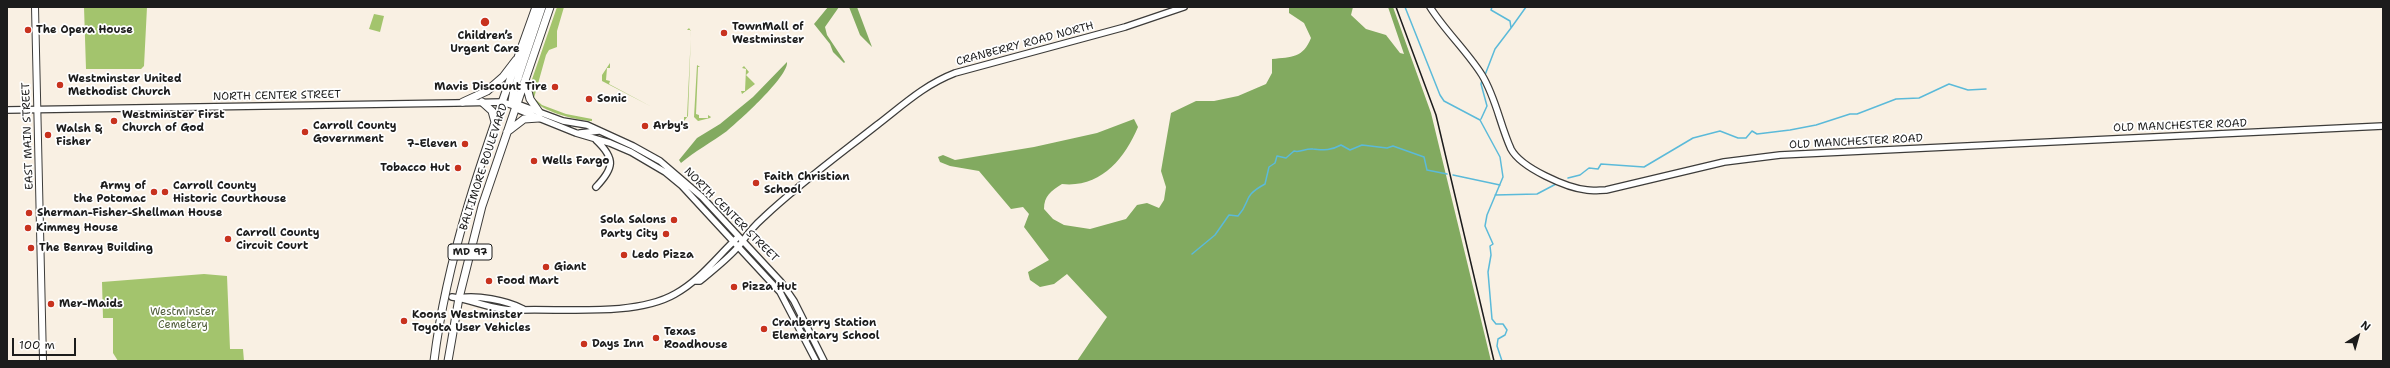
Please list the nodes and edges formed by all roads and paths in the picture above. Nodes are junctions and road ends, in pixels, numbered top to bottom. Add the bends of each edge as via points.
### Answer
1 (34, 7) edge
2 (536, 7) edge
3 (542, 7) edge
4 (550, 7) edge
5 (1184, 7) edge
6 (1430, 7) edge
7 (517, 59) junction
8 (525, 80) junction
9 (463, 102) junction
10 (482, 102) junction
11 (502, 102) junction
12 (515, 106) junction
13 (7, 110) edge
14 (37, 110) junction
15 (539, 115) junction
16 (495, 122) junction
17 (2383, 126) edge
18 (600, 131) junction
19 (507, 132) junction
20 (576, 134) junction
21 (595, 139) junction
22 (596, 187) dead end
23 (742, 238) junction
24 (736, 244) junction
25 (455, 297) junction
26 (43, 361) edge
27 (434, 361) edge
28 (448, 361) edge
29 (816, 361) edge
30 (824, 361) edge

1 - 14 main road, EAST MAIN STREET
2 - 7 highway, BALTIMORE BOULEVARD / MD 97
3 - 12 highway via 514,90 512,101
4 - 8 highway, BALTIMORE BOULEVARD / MD 97
5 - 23 street, CRANBERRY ROAD NORTH via 1124,27 955,73 922,89 784,200
6 - 17 street, OLD MANCHESTER ROAD via 1482,76 1516,155 1535,170 1570,186 1587,190 1606,190 1707,165 1764,156
7 - 9 highway via 503,77 487,91
7 - 11 highway, BALTIMORE BOULEVARD / MD 97
8 - 12 highway, BALTIMORE BOULEVARD / MD 97
8 - 15 highway via 530,99
9 - 10 street, NORTH CENTER STREET
9 - 14 street, NORTH CENTER STREET
10 - 11 street, NORTH CENTER STREET
10 - 16 highway via 492,112
11 - 12 street, NORTH CENTER STREET
11 - 16 highway, BALTIMORE BOULEVARD / MD 97
12 - 15 street, NORTH CENTER STREET via 519,110
12 - 19 highway, BALTIMORE BOULEVARD / MD 97
13 - 14 street, NORTH CENTER STREET
14 - 26 main road, EAST MAIN STREET
15 - 18 street, NORTH CENTER STREET
15 - 19 highway via 520,121
15 - 20 street, NORTH CENTER STREET
16 - 27 highway, BALTIMORE BOULEVARD / MD 97 via 458,242 445,296
18 - 20 street
18 - 23 street, NORTH CENTER STREET via 640,149 672,170
19 - 25 highway, BALTIMORE BOULEVARD / MD 97
20 - 21 street, NORTH CENTER STREET
21 - 22 street via 609,155 611,166 608,175
21 - 24 street, NORTH CENTER STREET via 631,152 665,172 700,204
23 - 24 street, CRANBERRY ROAD NORTH
23 - 30 street, NORTH CENTER STREET via 781,282 794,301
24 - 25 street, CRANBERRY ROAD NORTH via 700,281 695,281 675,294 650,303 552,312 517,310
24 - 29 street, NORTH CENTER STREET via 780,292
25 - 28 highway, BALTIMORE BOULEVARD / MD 97

